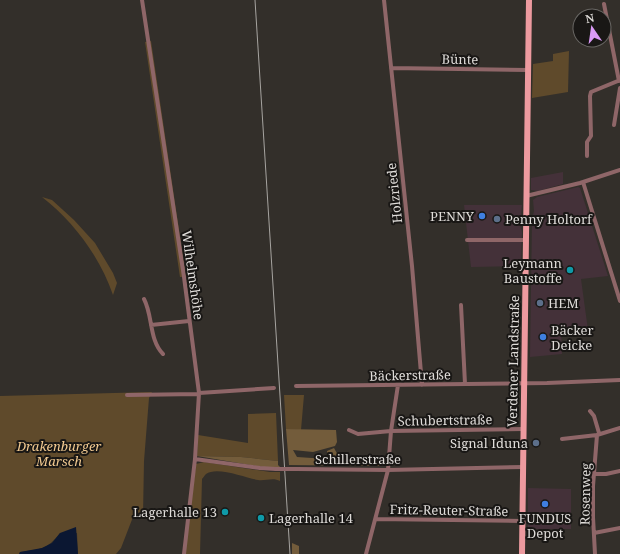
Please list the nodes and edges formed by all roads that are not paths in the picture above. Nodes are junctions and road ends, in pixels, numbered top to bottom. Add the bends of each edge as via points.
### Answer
1 (142, 0) edge
2 (384, 0) edge
3 (529, 0) edge
4 (604, 4) dead end
5 (391, 68) junction
6 (528, 70) junction
7 (619, 81) edge
8 (620, 88) edge
9 (614, 125) dead end
10 (587, 156) dead end
11 (620, 170) edge
12 (583, 182) junction
13 (526, 196) junction
14 (467, 240) dead end
15 (526, 240) junction
16 (620, 298) edge
17 (144, 299) dead end
18 (620, 301) edge
19 (461, 305) dead end
20 (189, 321) junction
21 (151, 325) junction
22 (163, 354) dead end
23 (620, 380) edge
24 (524, 383) junction
25 (465, 384) junction
26 (398, 385) junction
27 (422, 385) junction
28 (296, 386) dead end
29 (274, 388) dead end
30 (199, 394) junction
31 (127, 396) dead end
32 (590, 411) dead end
33 (620, 428) edge
34 (523, 429) junction
35 (349, 430) dead end
36 (391, 431) junction
37 (598, 434) junction
38 (562, 439) dead end
39 (195, 459) junction
40 (523, 467) junction
41 (389, 470) junction
42 (620, 471) edge
43 (594, 474) junction
44 (376, 519) junction
45 (522, 521) junction
46 (620, 528) edge
47 (594, 533) junction
48 (184, 554) edge
49 (366, 554) edge
50 (522, 554) edge
51 (595, 554) edge

1 - 20 street, Wilhelmshöhe
2 - 5 street, Holzriede
3 - 6 main road, Verdener Landstraße
4 - 7 street
5 - 6 street, Bünte
5 - 27 street, Holzriede
6 - 13 main road, Verdener Landstraße
7 - 10 street via 591,92 591,136 587,142
8 - 9 street
11 - 12 street
12 - 13 street
12 - 16 street
13 - 15 main road, Verdener Landstraße
14 - 15 street
15 - 24 main road, Verdener Landstraße
16 - 18 street
17 - 21 street
19 - 25 street
20 - 21 street
20 - 30 street, Wilhelmshöhe
21 - 22 street via 158,348
23 - 24 street, Bäckerstraße
24 - 25 street, Bäckerstraße
24 - 34 main road, Verdener Landstraße
25 - 27 street, Bäckerstraße
26 - 27 street, Bäckerstraße
26 - 28 street, Bäckerstraße
26 - 36 street
29 - 30 street
30 - 31 street
30 - 39 street, Wilhelmshöhe
32 - 37 street, Rosenweg via 594,416
33 - 37 street
34 - 36 street, Schubertstraße
34 - 40 main road, Verdener Landstraße
35 - 36 street, Schubertstraße via 358,434
36 - 41 street
37 - 38 street
37 - 43 street, Rosenweg
39 - 41 street, Schillerstraße, bridge via 276,469
39 - 48 street, Wilhelmshöhe
40 - 41 street, Schillerstraße
40 - 45 main road, Verdener Landstraße
41 - 44 street
42 - 43 street
43 - 47 street, Rosenweg
44 - 45 street, Fritz-Reuter-Straße
44 - 49 street
45 - 50 main road, Verdener Landstraße
46 - 47 street
47 - 51 street, Rosenweg

